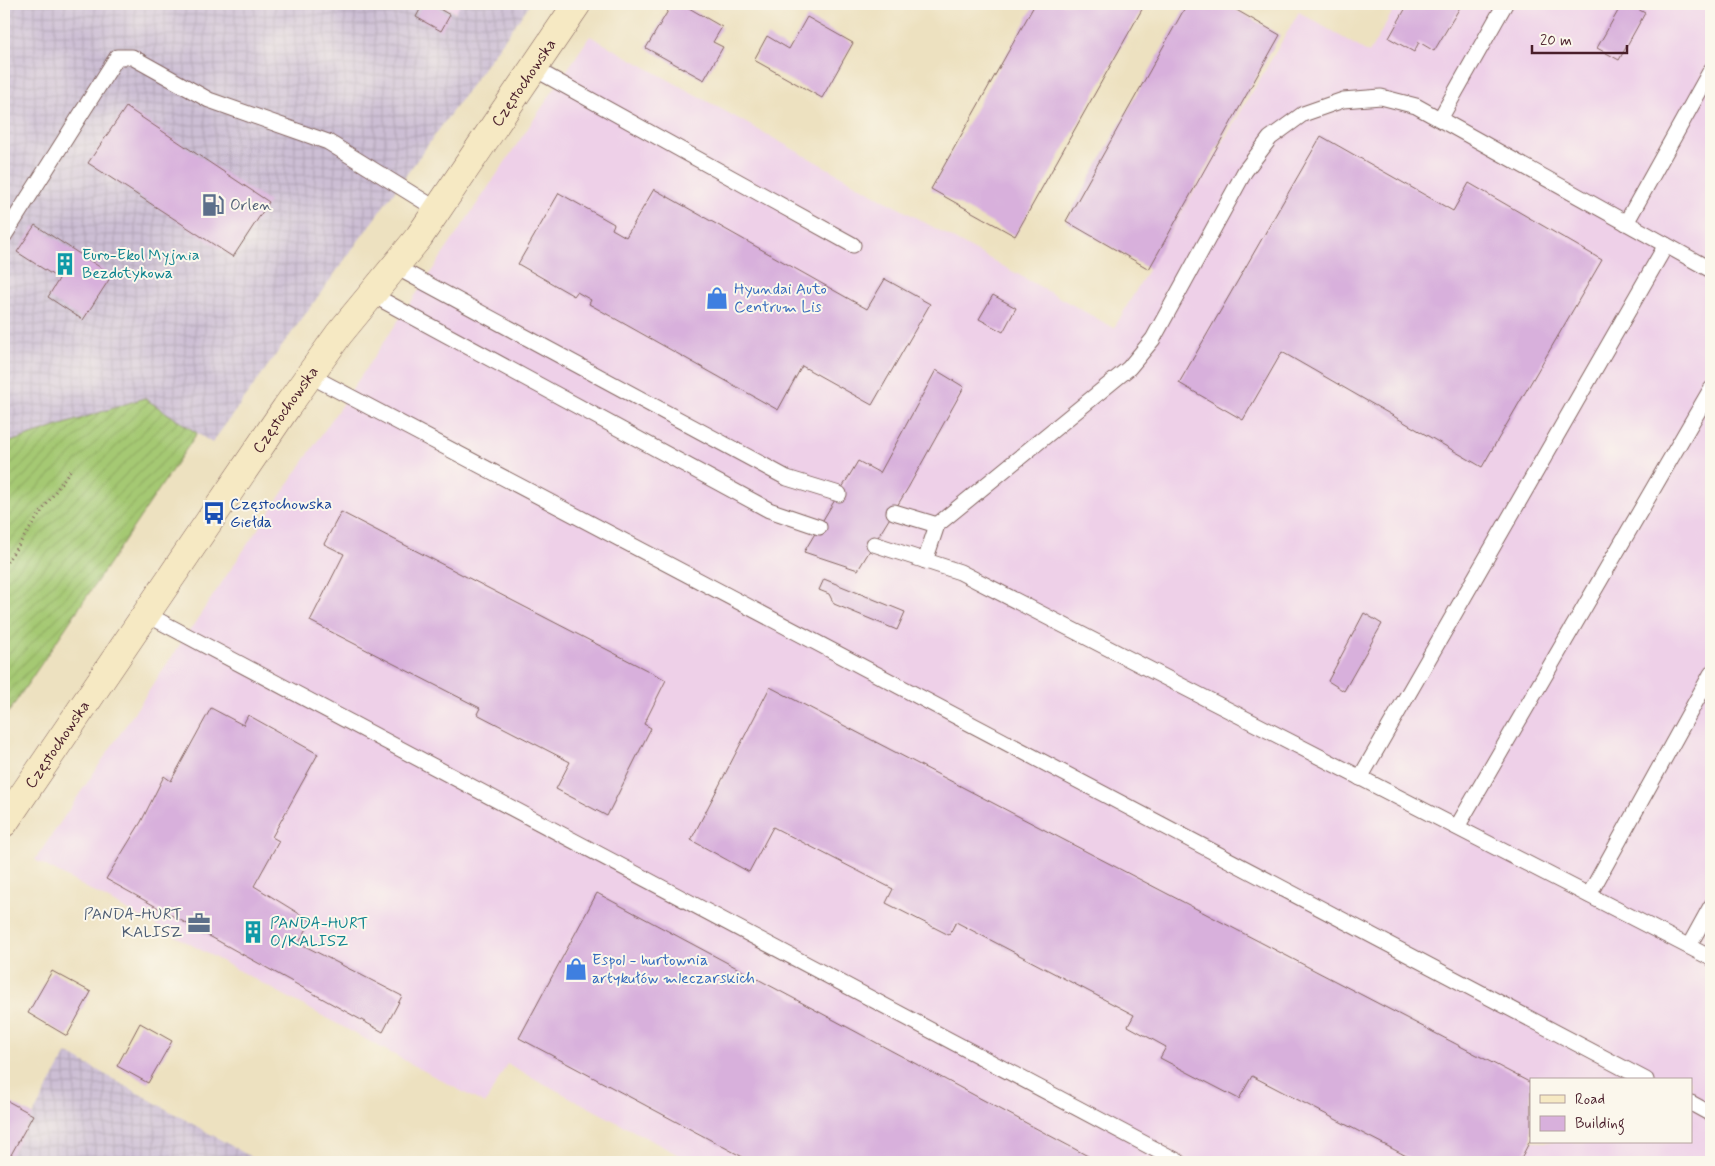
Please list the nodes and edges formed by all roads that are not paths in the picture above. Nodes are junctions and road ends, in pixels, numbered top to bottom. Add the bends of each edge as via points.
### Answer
1 (577, 4) edge
2 (1505, 4) edge
3 (533, 68) junction
4 (1711, 70) edge
5 (1440, 119) junction
6 (438, 210) junction
7 (1626, 223) junction
8 (4, 236) edge
9 (854, 245) dead end
10 (1666, 245) junction
11 (394, 266) junction
12 (1711, 270) edge
13 (371, 294) junction
14 (310, 375) junction
15 (1711, 389) edge
16 (838, 494) dead end
17 (894, 512) dead end
18 (937, 525) junction
19 (819, 526) dead end
20 (874, 544) dead end
21 (925, 561) junction
22 (146, 614) junction
23 (1711, 674) edge
24 (1360, 778) junction
25 (4, 823) edge
26 (1456, 827) junction
27 (1589, 895) junction
28 (1711, 906) edge
29 (1689, 946) junction
30 (1711, 958) edge
31 (1642, 1078) edge
32 (1692, 1104) edge
33 (1711, 1114) edge
34 (1179, 1162) edge

1 - 3 main road, Częstochowska
2 - 5 lane
3 - 6 main road, Częstochowska
3 - 9 lane
4 - 7 lane
5 - 7 lane
5 - 18 lane via 1416,106 1382,96 1343,100 1303,114 1270,138 1245,171 1152,339 1128,368
6 - 8 lane via 328,142 210,100 132,57 117,57
6 - 11 main road, Częstochowska
7 - 10 lane
10 - 12 lane
10 - 24 lane
11 - 13 main road, Częstochowska
11 - 16 lane via 787,478
13 - 14 main road, Częstochowska
13 - 19 lane via 769,510
14 - 22 main road, Częstochowska
14 - 31 lane
15 - 26 lane
17 - 18 lane
18 - 21 lane
20 - 21 lane
21 - 24 lane via 960,572
22 - 25 main road, Częstochowska
22 - 34 lane
23 - 27 lane
24 - 26 lane
26 - 27 lane
27 - 29 lane
28 - 29 lane
29 - 30 lane
32 - 33 lane

